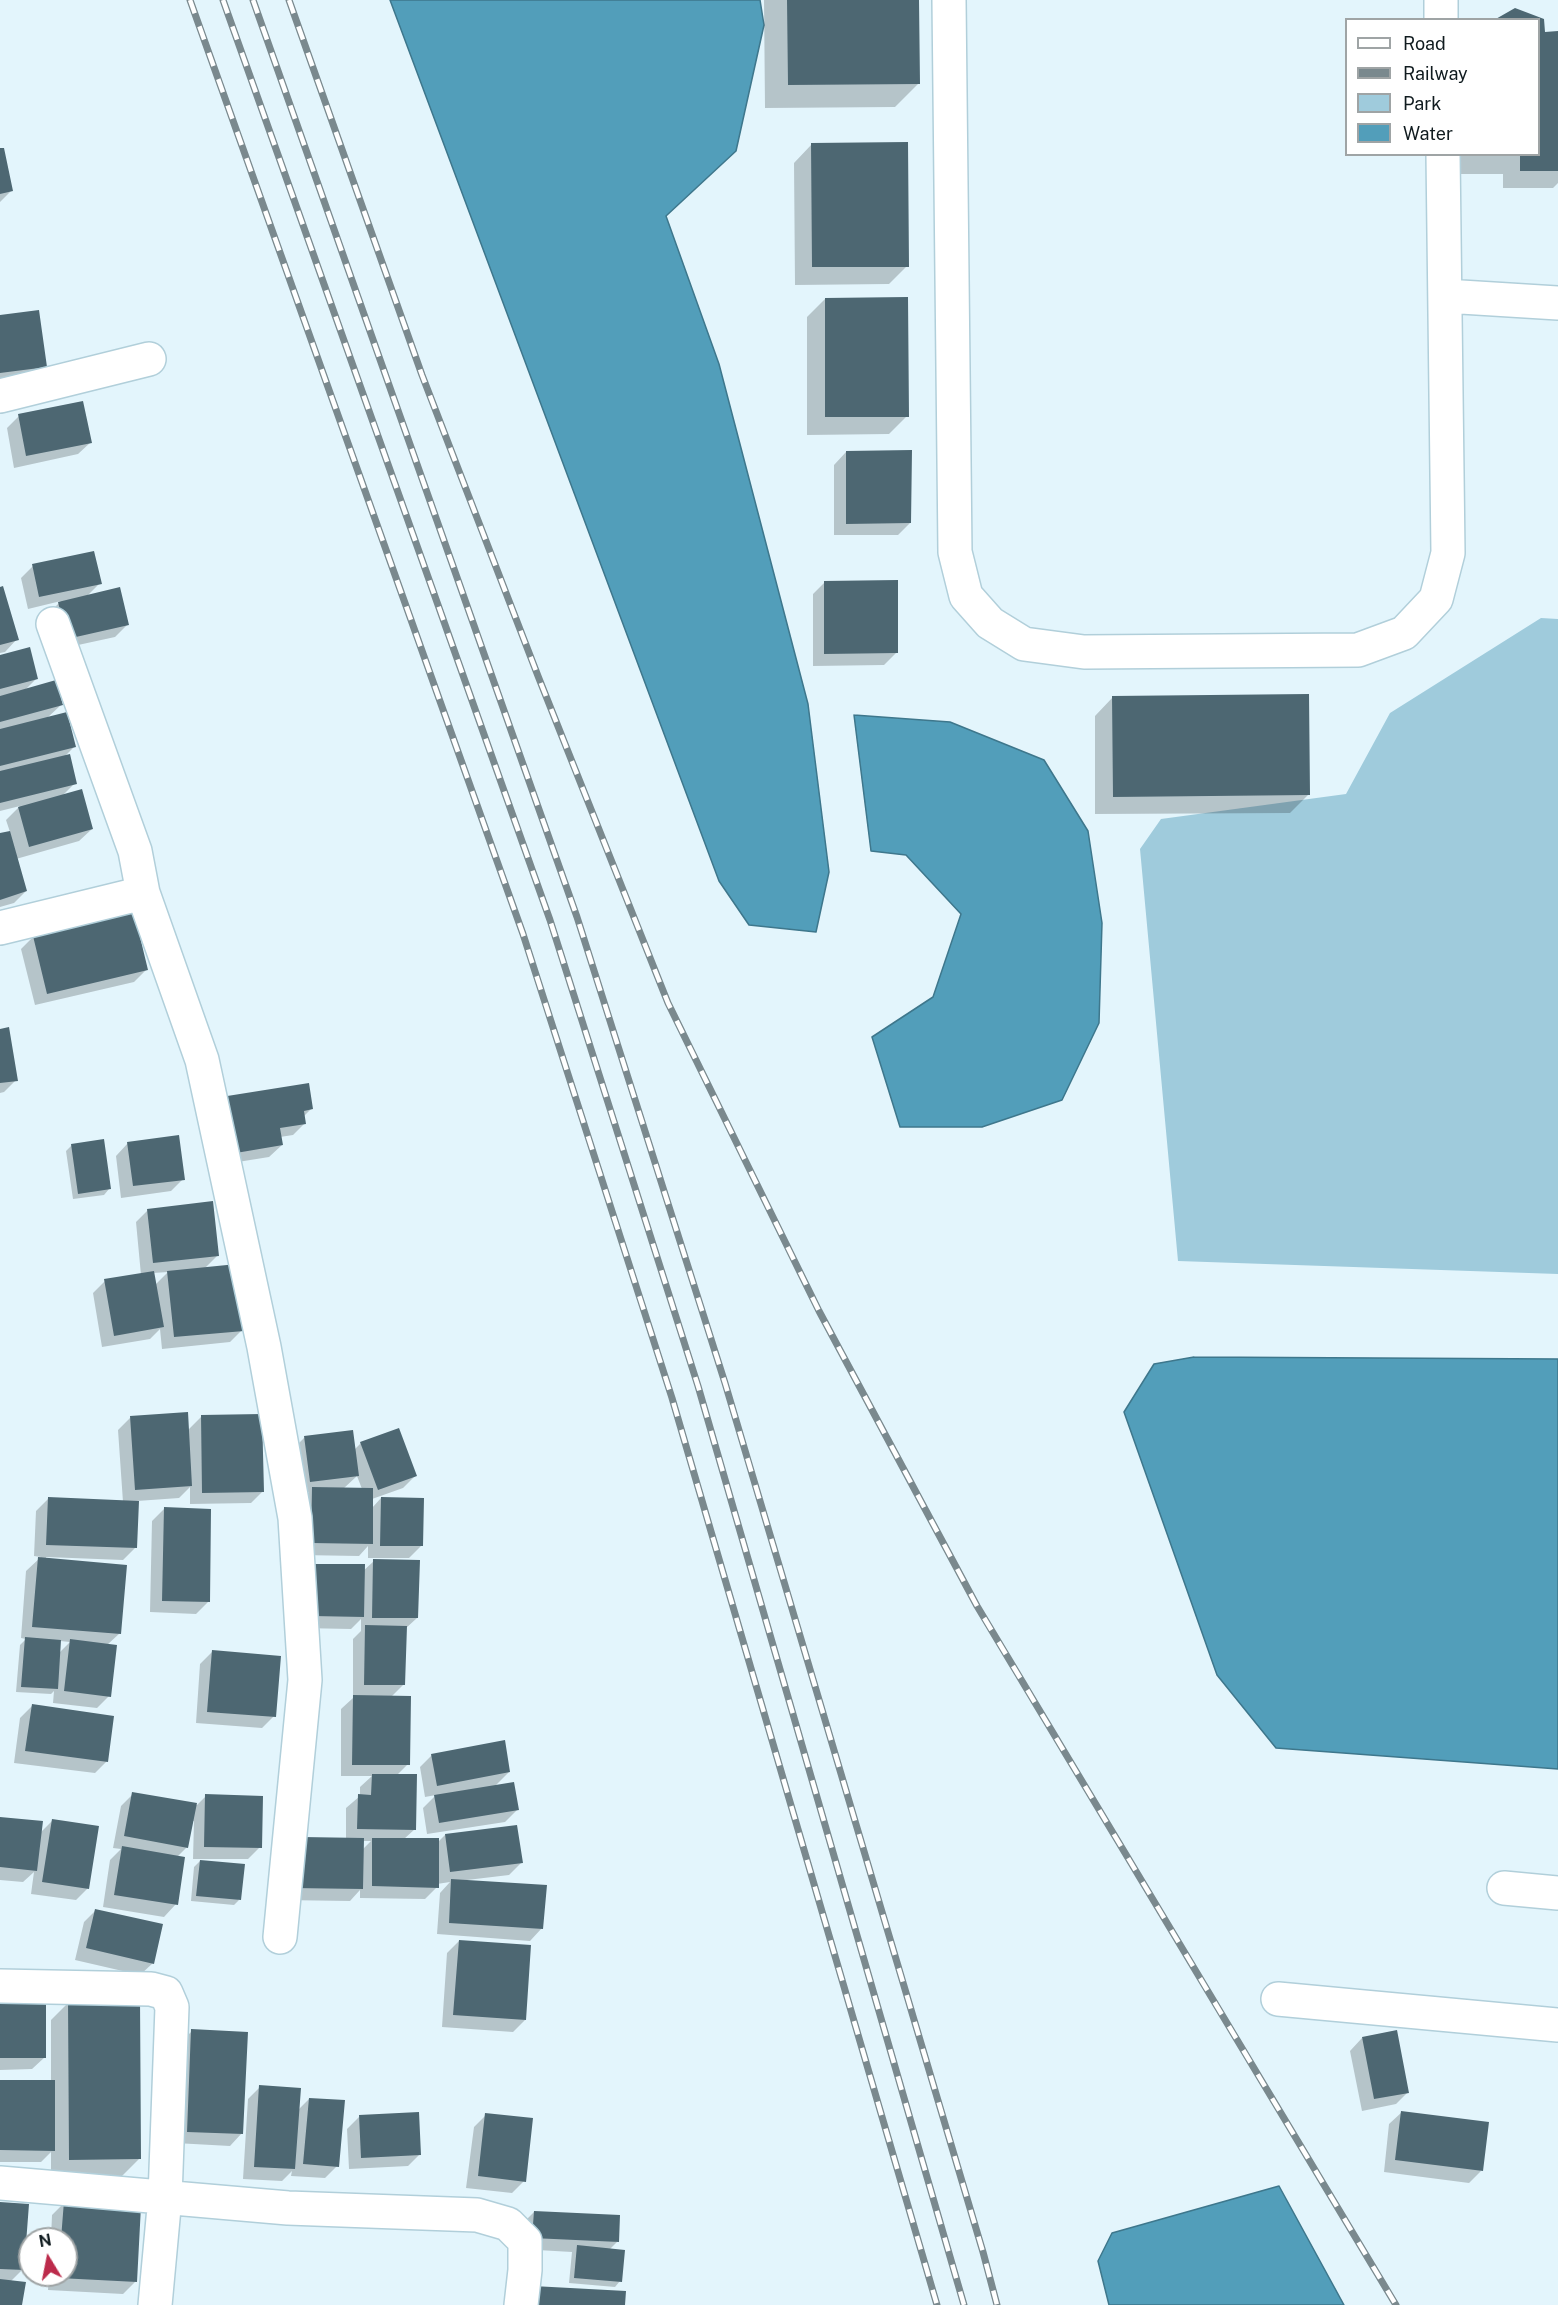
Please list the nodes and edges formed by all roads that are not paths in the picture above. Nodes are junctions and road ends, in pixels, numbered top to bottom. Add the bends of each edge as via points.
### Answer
1 (949, 0) edge
2 (1441, 0) edge
3 (1442, 18) edge
4 (1443, 156) edge
5 (1445, 296) junction
6 (1558, 303) edge
7 (149, 359) dead end
8 (0, 396) edge
9 (53, 624) dead end
10 (143, 893) junction
11 (0, 928) edge
12 (1504, 1888) dead end
13 (1558, 1893) edge
14 (280, 1937) dead end
15 (0, 1986) edge
16 (1278, 1999) dead end
17 (1558, 2025) edge
18 (0, 2183) edge
19 (165, 2197) junction
20 (155, 2305) edge
21 (521, 2305) edge

1 - 5 street via 955,552 966,596 990,623 1024,644 1084,652 1358,650 1404,633 1436,598 1448,553
2 - 3 street
4 - 5 street
5 - 6 street
7 - 8 street
9 - 10 street via 135,851
10 - 11 street
10 - 14 street via 202,1060 264,1347 295,1518 305,1680
12 - 13 street
15 - 19 street via 151,1989 166,1993 172,2007
16 - 17 street
18 - 19 street
19 - 20 street
19 - 21 street via 288,2208 477,2215 508,2224 525,2241

